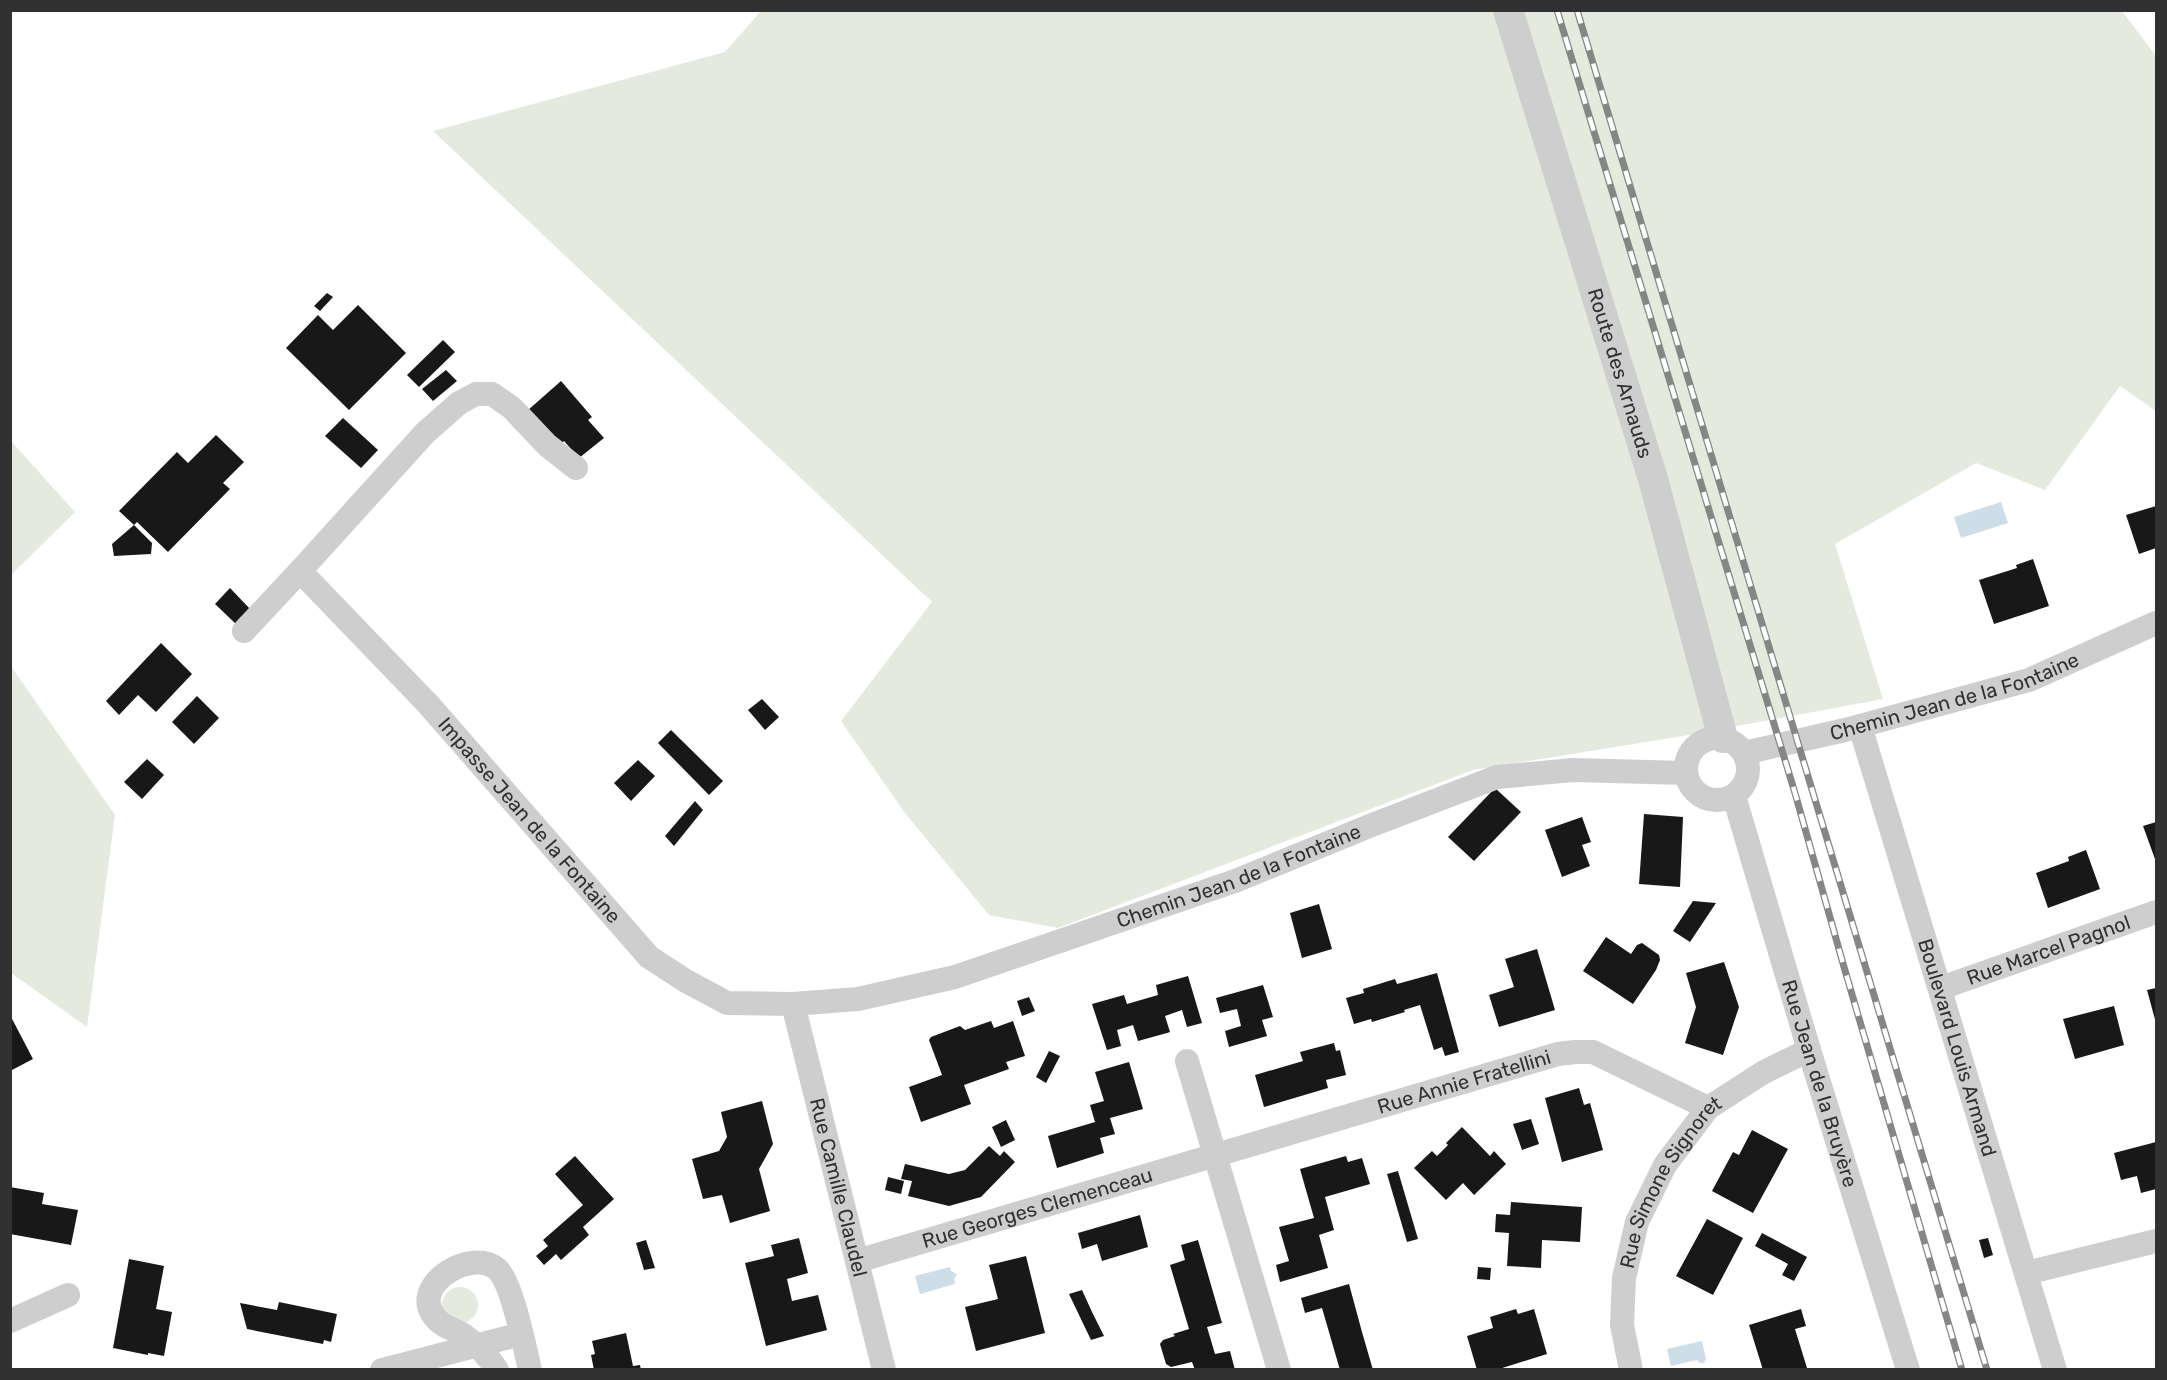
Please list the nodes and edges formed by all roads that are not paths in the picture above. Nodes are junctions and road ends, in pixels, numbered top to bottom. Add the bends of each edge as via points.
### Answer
1 (1508, 10) edge
2 (576, 468) dead end
3 (300, 571) junction
4 (2157, 623) edge
5 (244, 631) dead end
6 (1860, 726) junction
7 (1733, 745) junction
8 (1686, 773) junction
9 (1734, 796) junction
10 (2157, 912) edge
11 (1941, 988) junction
12 (794, 1004) junction
13 (1809, 1050) junction
14 (1187, 1061) dead end
15 (1708, 1108) junction
16 (1215, 1154) junction
17 (2157, 1241) edge
18 (857, 1262) junction
19 (2026, 1273) junction
20 (68, 1294) dead end
21 (10, 1321) edge
22 (521, 1334) junction
23 (476, 1346) junction
24 (382, 1370) edge
25 (497, 1370) edge
26 (530, 1370) edge
27 (884, 1370) edge
28 (1279, 1370) edge
29 (1631, 1370) edge
30 (1908, 1370) edge
31 (2055, 1370) edge

1 - 7 street, Route des Arnauds
2 - 3 street via 512,408 492,394 476,394 459,403 425,433
3 - 5 street
3 - 12 street, Impasse Jean de la Fontaine via 428,704 649,957 727,1003
4 - 6 street, Chemin Jean de la Fontaine via 2029,680
6 - 7 street, Chemin Jean de la Fontaine
6 - 11 street, Boulevard Louis Armand
7 - 8 street via 1712,738 1701,742 1693,749
7 - 9 street via 1748,762 1747,779
8 - 9 street via 1690,786 1704,798 1715,801
8 - 12 street, Chemin Jean de la Fontaine via 1573,770 1497,777 1235,881 955,977 858,999
9 - 13 street, Rue Jean de la Bruyère
10 - 11 street, Rue Marcel Pagnol
11 - 19 street, Boulevard Louis Armand
12 - 18 street, Rue Camille Claudel
13 - 15 street, Rue Simone Signoret via 1764,1072
13 - 30 street, Rue Jean de la Bruyère
14 - 16 street
15 - 16 street, Rue Annie Fratellini via 1593,1052 1575,1052
15 - 29 street, Rue Simone Signoret via 1665,1165 1637,1222 1624,1278 1622,1325
16 - 18 street, Rue Georges Clemenceau
16 - 28 street
17 - 19 street
18 - 27 street, Rue Camille Claudel
19 - 31 street, Boulevard Louis Armand
20 - 21 street
22 - 23 street
22 - 23 street via 507,1283 498,1270 484,1263 469,1262 435,1284 429,1297 430,1311 441,1325
22 - 26 street
23 - 24 street
23 - 25 street

